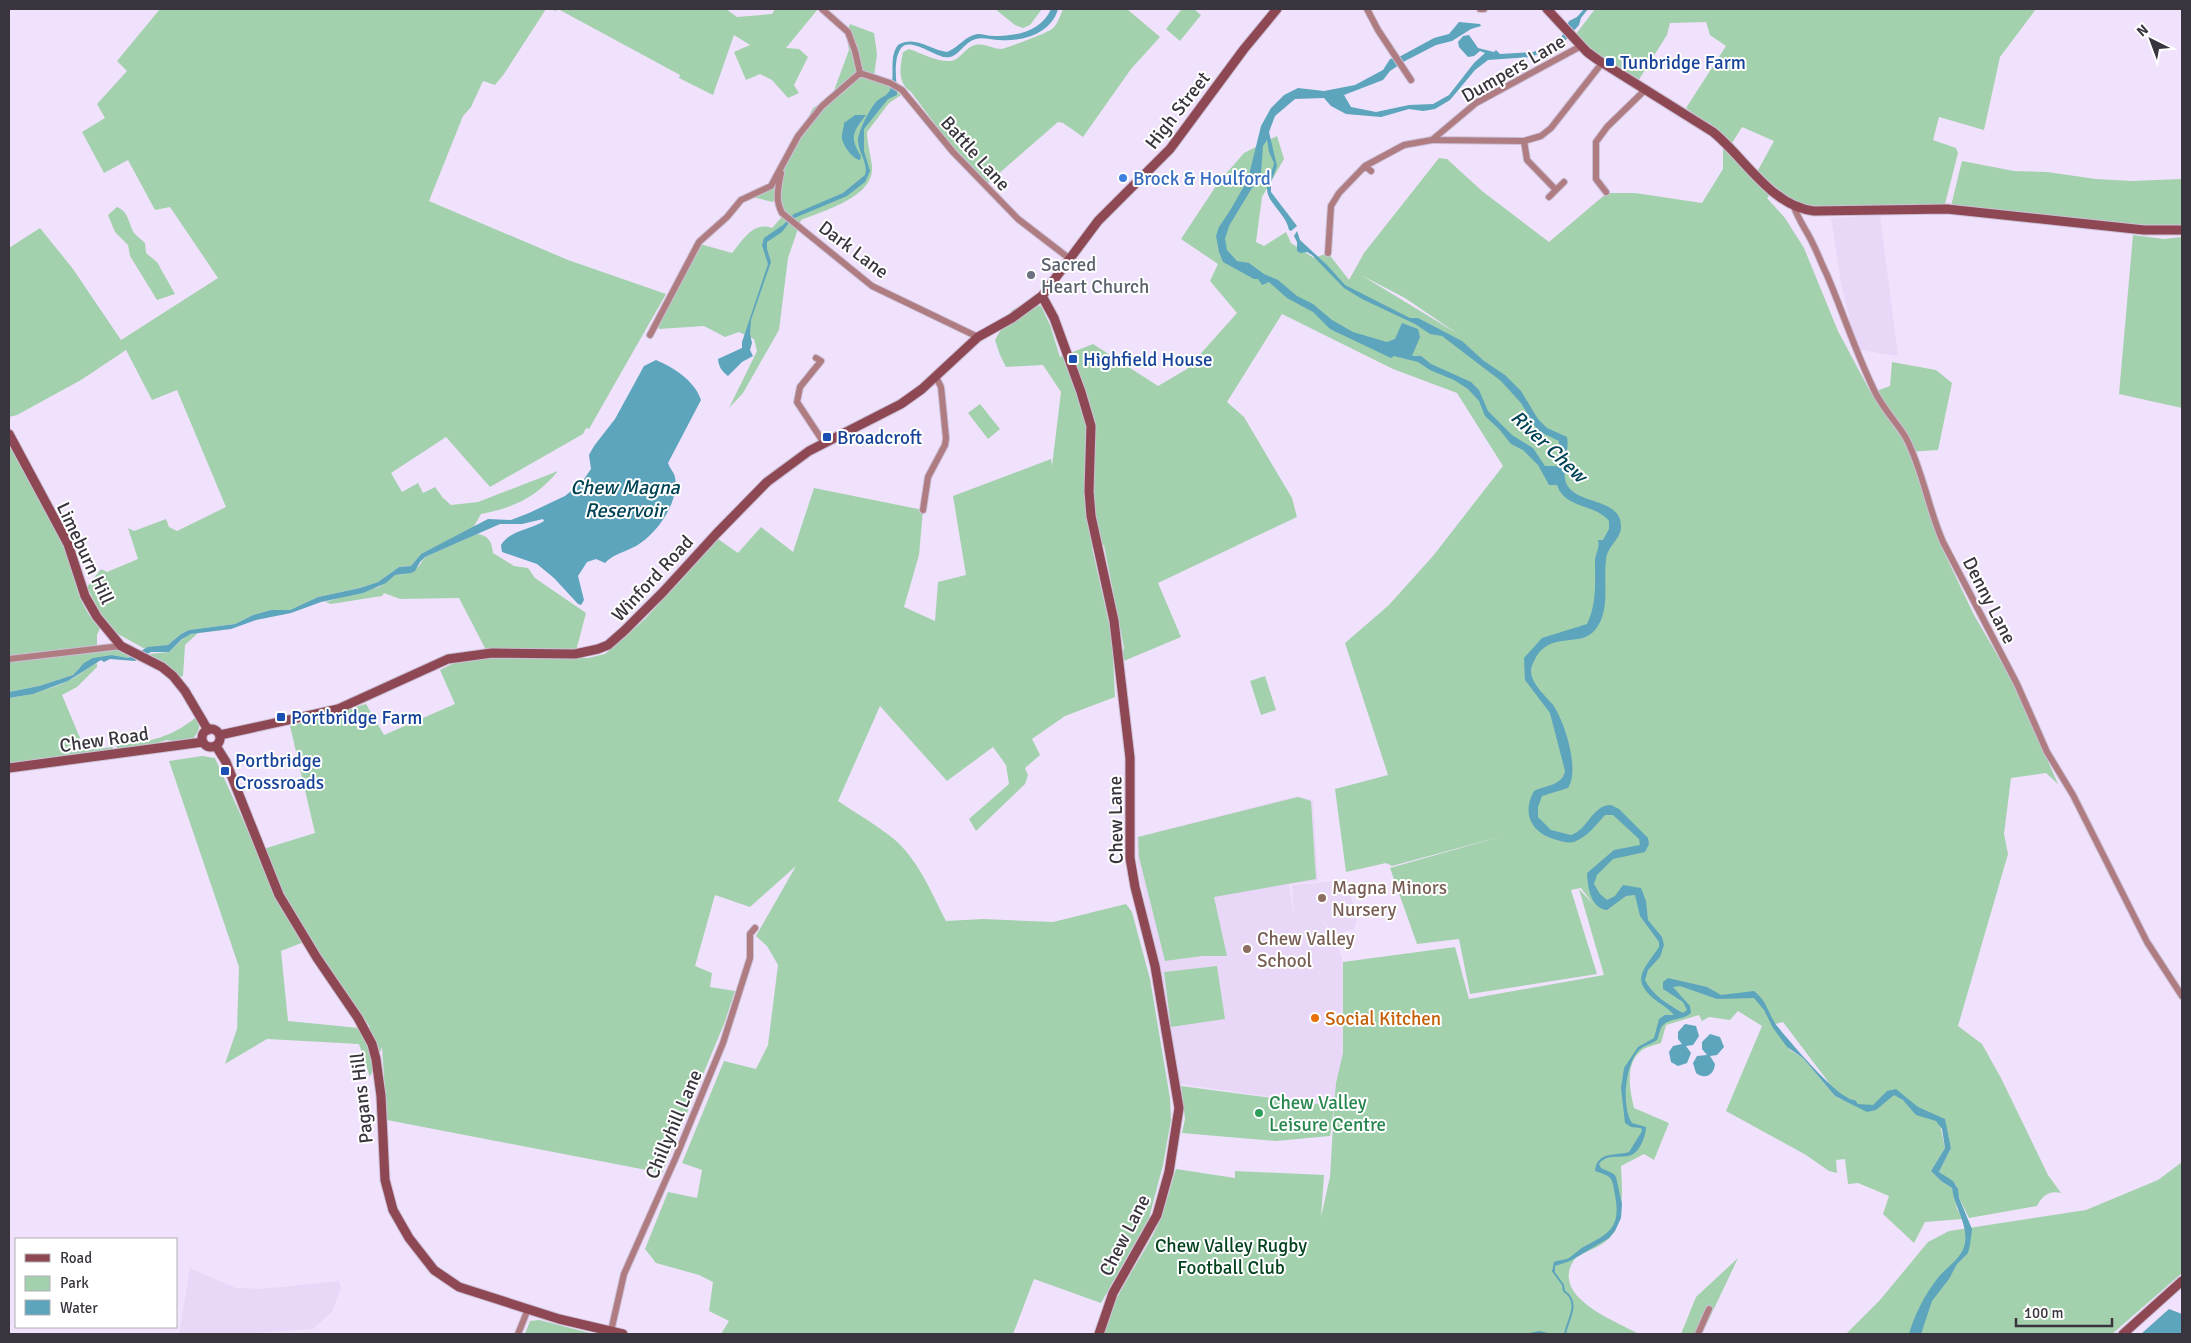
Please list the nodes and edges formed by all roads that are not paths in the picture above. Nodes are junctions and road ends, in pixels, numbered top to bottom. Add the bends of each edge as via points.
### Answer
1 (822, 9) edge
2 (1277, 9) edge
3 (1367, 9) edge
4 (1480, 9) edge
5 (1484, 9) edge
6 (1547, 9) edge
7 (1581, 46) junction
8 (1602, 64) junction
9 (860, 73) junction
10 (1411, 80) dead end
11 (1645, 90) junction
12 (1432, 140) junction
13 (1524, 141) junction
14 (1365, 166) junction
15 (781, 170) junction
16 (1372, 171) dead end
17 (1564, 182) dead end
18 (1556, 190) junction
19 (1606, 192) dead end
20 (1549, 198) dead end
21 (1794, 207) junction
22 (2182, 230) edge
23 (1328, 253) dead end
24 (1070, 258) junction
25 (1042, 296) junction
26 (650, 335) dead end
27 (978, 337) junction
28 (821, 361) dead end
29 (936, 376) junction
30 (9, 434) edge
31 (824, 443) junction
32 (923, 510) dead end
33 (121, 646) junction
34 (9, 658) edge
35 (208, 730) junction
36 (220, 735) junction
37 (203, 742) junction
38 (216, 746) junction
39 (9, 768) edge
40 (755, 928) dead end
41 (2182, 996) edge
42 (2182, 1281) edge
43 (1709, 1309) dead end
44 (528, 1310) junction
45 (611, 1331) junction
46 (518, 1334) edge
47 (623, 1334) edge
48 (1099, 1334) edge
49 (1698, 1334) edge
50 (2123, 1334) edge

1 - 9 street via 848,32
2 - 24 main road, High Street via 1170,149 1109,209
3 - 10 street
4 - 5 street
6 - 7 main road
7 - 8 main road
7 - 12 street, Dumpers Lane via 1476,103
8 - 11 main road
8 - 13 street via 1551,128
9 - 15 street via 822,106 798,136
9 - 24 street, Battle Lane via 902,90 953,152 1018,219
11 - 19 street via 1596,142 1596,179
11 - 21 main road via 1713,132 1757,177
12 - 13 street
12 - 14 street, Dumpers Lane via 1404,145
13 - 18 street via 1527,160
14 - 16 street
14 - 23 street, Dumpers Lane via 1331,206
15 - 26 street via 771,186 741,200 699,242
15 - 27 street, Dark Lane via 777,193 782,213 872,286
17 - 18 street
18 - 20 street
21 - 22 main road via 1833,212 1947,209 2144,230
21 - 41 street, Denny Lane via 1799,222 1813,243 1876,394 1905,437 1923,477 1943,542 2017,684 2047,752 2073,795 2147,942
24 - 25 main road, High Street
25 - 27 main road, Winford Road
25 - 48 main road, Chew Lane via 1054,318 1091,426 1088,491 1114,622 1130,758 1130,858 1155,966 1179,1108 1169,1172 1157,1215 1112,1294
27 - 29 main road, Winford Road
28 - 31 street via 800,387 798,402
29 - 31 main road, Winford Road via 884,414
29 - 32 street via 941,387 946,438 928,477
30 - 33 main road, Limeburn Hill via 68,544 85,596 97,617
31 - 36 main road, Winford Road via 766,482 663,592 608,645 575,654 492,653 448,659 338,708
33 - 34 street
33 - 35 main road, Limeburn Hill via 162,666 173,676
35 - 36 main road via 214,729
35 - 37 main road via 202,736
36 - 38 main road
37 - 38 main road via 209,747
37 - 39 main road, Chew Road
38 - 44 main road, Pagans Hill via 229,769 279,895 372,1044 381,1096 385,1180 393,1210 423,1257 445,1279 472,1293
40 - 45 street, Chillyhill Lane via 750,934 750,958 723,1043 624,1274
42 - 50 main road
43 - 49 street
44 - 45 main road, Pagans Hill
44 - 46 street
45 - 47 main road, Pagans Hill

